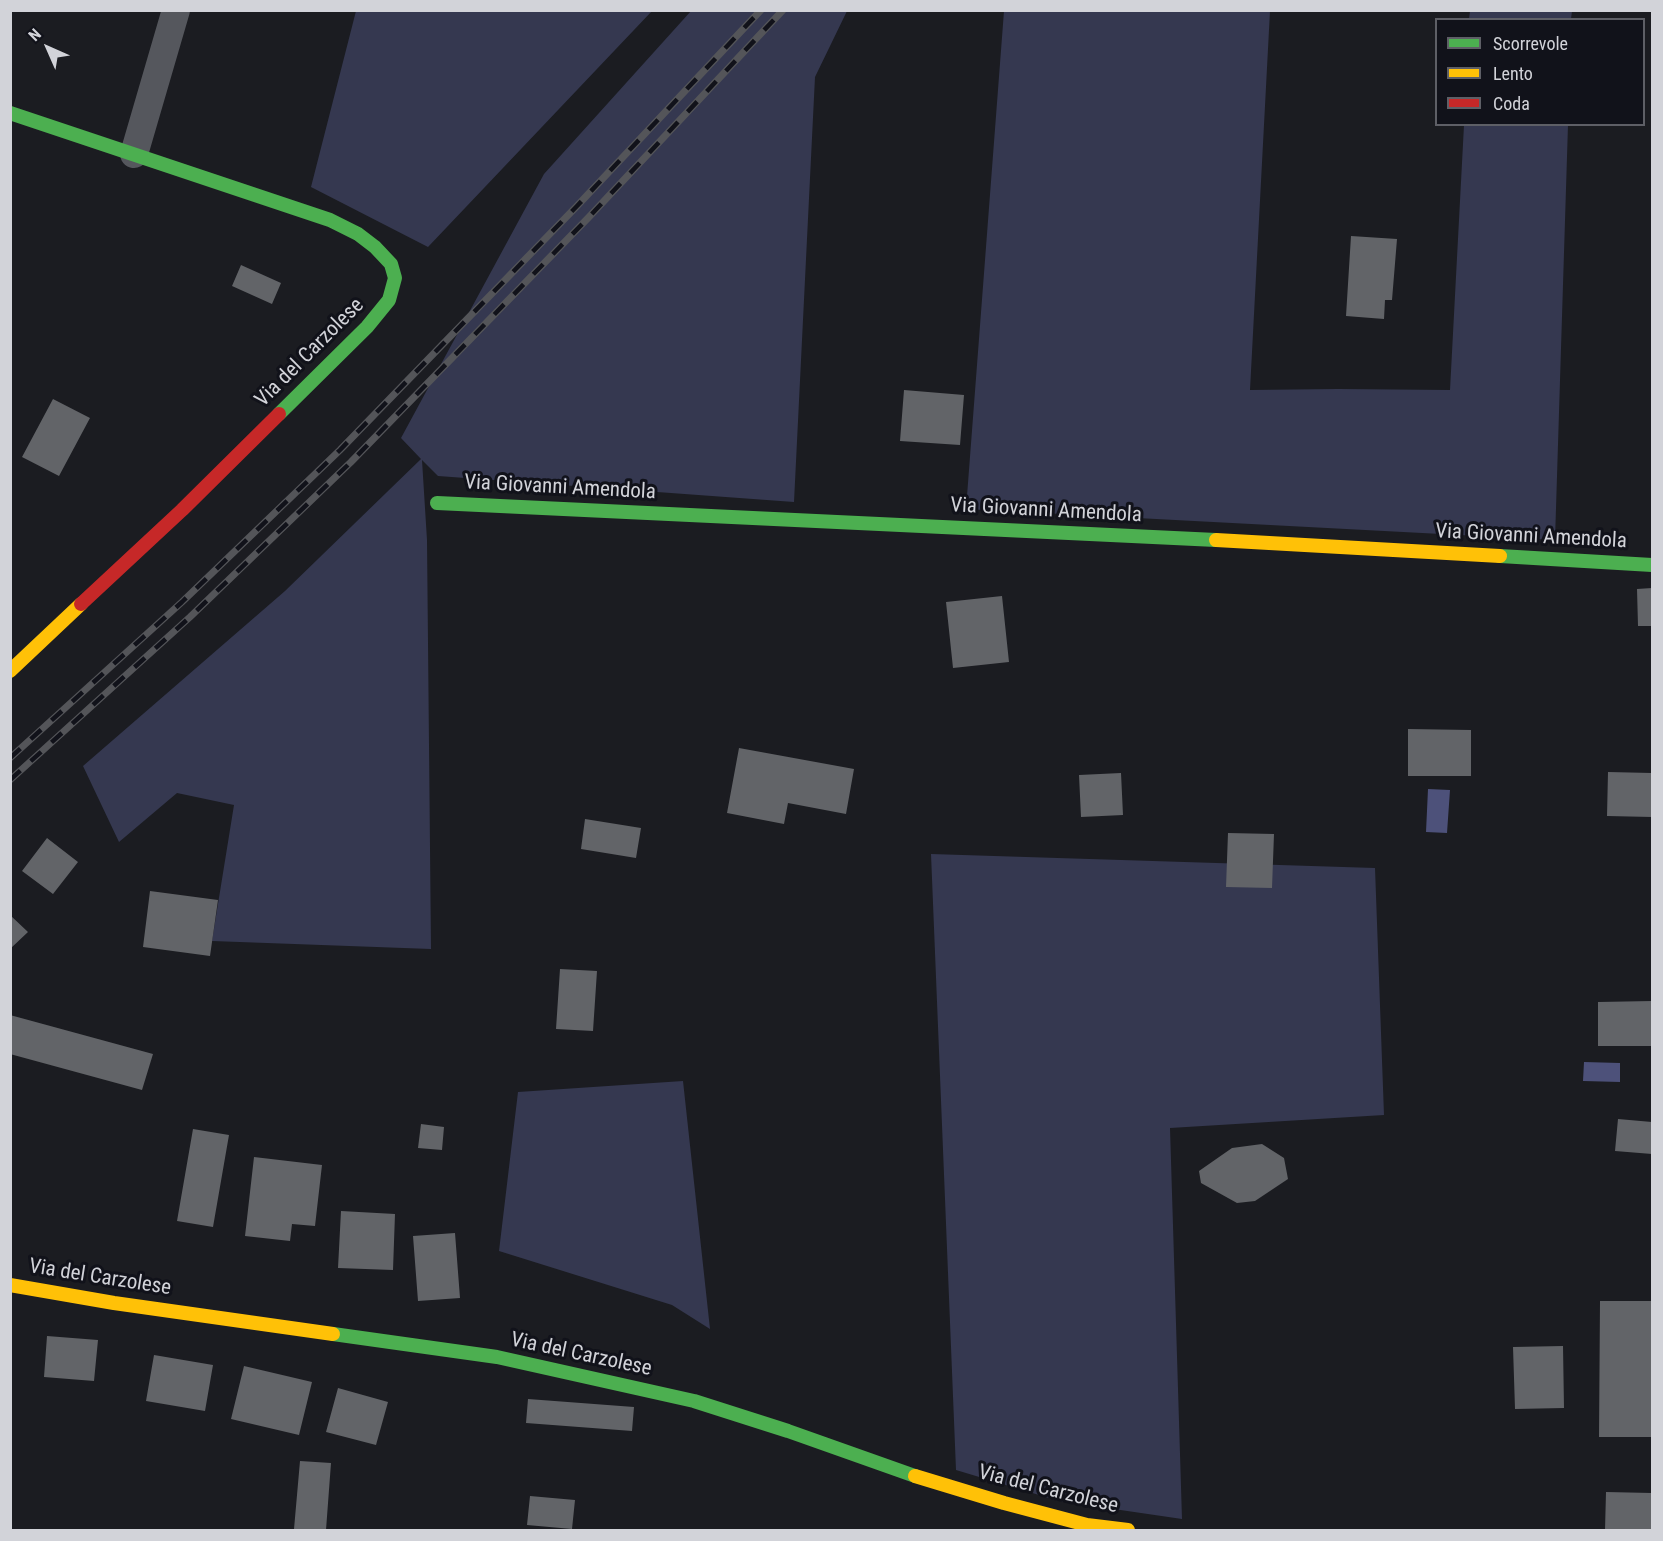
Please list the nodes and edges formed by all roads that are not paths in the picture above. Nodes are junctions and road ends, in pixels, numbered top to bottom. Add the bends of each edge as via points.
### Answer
1 (176, 10) edge
2 (10, 113) edge
3 (134, 154) junction
4 (437, 503) dead end
5 (1653, 565) edge
6 (10, 671) edge
7 (10, 1285) edge
8 (1128, 1530) edge

1 - 3 street
2 - 3 street, Via del Carzolese
3 - 6 street, Via del Carzolese via 311,213 358,234 391,264 393,290 367,327 182,510
4 - 5 street, Via Giovanni Amendola via 1249,541
7 - 8 street, Via del Carzolese via 497,1357 694,1401 1004,1503 1087,1525

